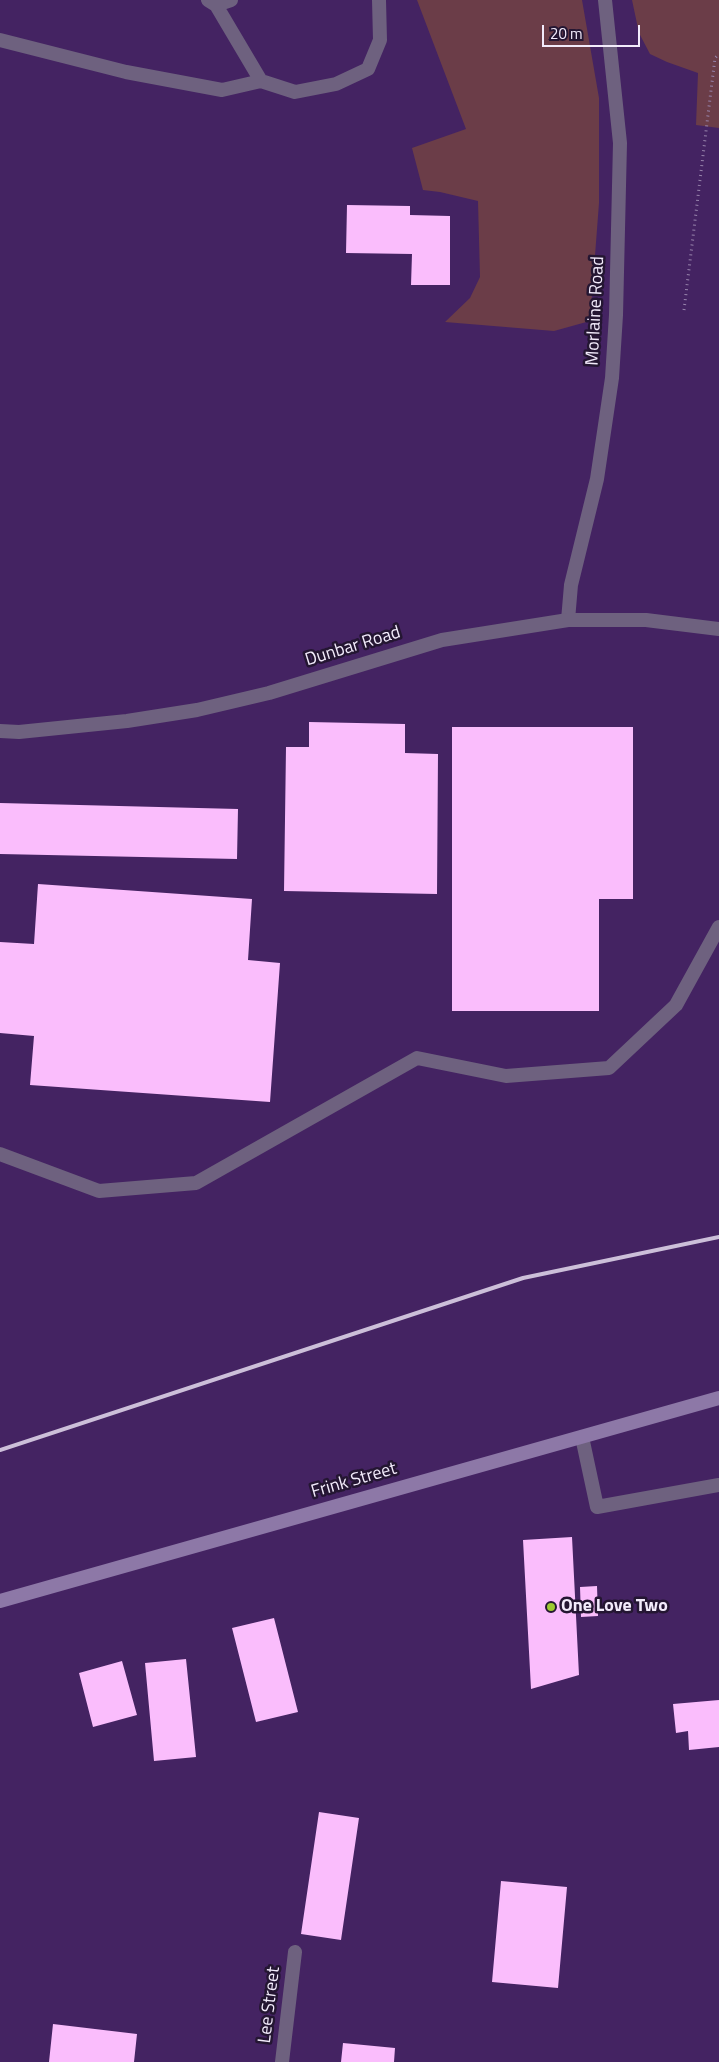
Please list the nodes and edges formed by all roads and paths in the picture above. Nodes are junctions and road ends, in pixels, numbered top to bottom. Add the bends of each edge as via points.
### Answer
1 (231, 0) edge
2 (379, 0) edge
3 (605, 0) edge
4 (212, 2) edge
5 (0, 40) edge
6 (719, 54) edge
7 (261, 81) junction
8 (684, 310) dead end
9 (568, 620) junction
10 (719, 629) edge
11 (0, 732) edge
12 (719, 927) edge
13 (0, 1154) edge
14 (719, 1398) edge
15 (582, 1437) junction
16 (719, 1485) edge
17 (0, 1601) edge
18 (295, 1952) dead end
19 (282, 2062) edge

1 - 4 street
2 - 7 street via 380,40 368,69 336,84 295,92
3 - 9 street, Morlaine Road via 620,143 616,315 612,378 596,479 570,586
4 - 7 street
5 - 7 street via 126,72 222,90
6 - 8 path via 715,58
9 - 10 street, Dunbar Road via 646,620
9 - 11 street, Dunbar Road via 442,640 269,693 197,710 127,721
12 - 13 street via 676,1005 609,1068 506,1076 417,1058 196,1182 99,1192
14 - 15 main road, Frink Street
15 - 16 street via 597,1507
15 - 17 main road, Frink Street
18 - 19 street, Lee Street

